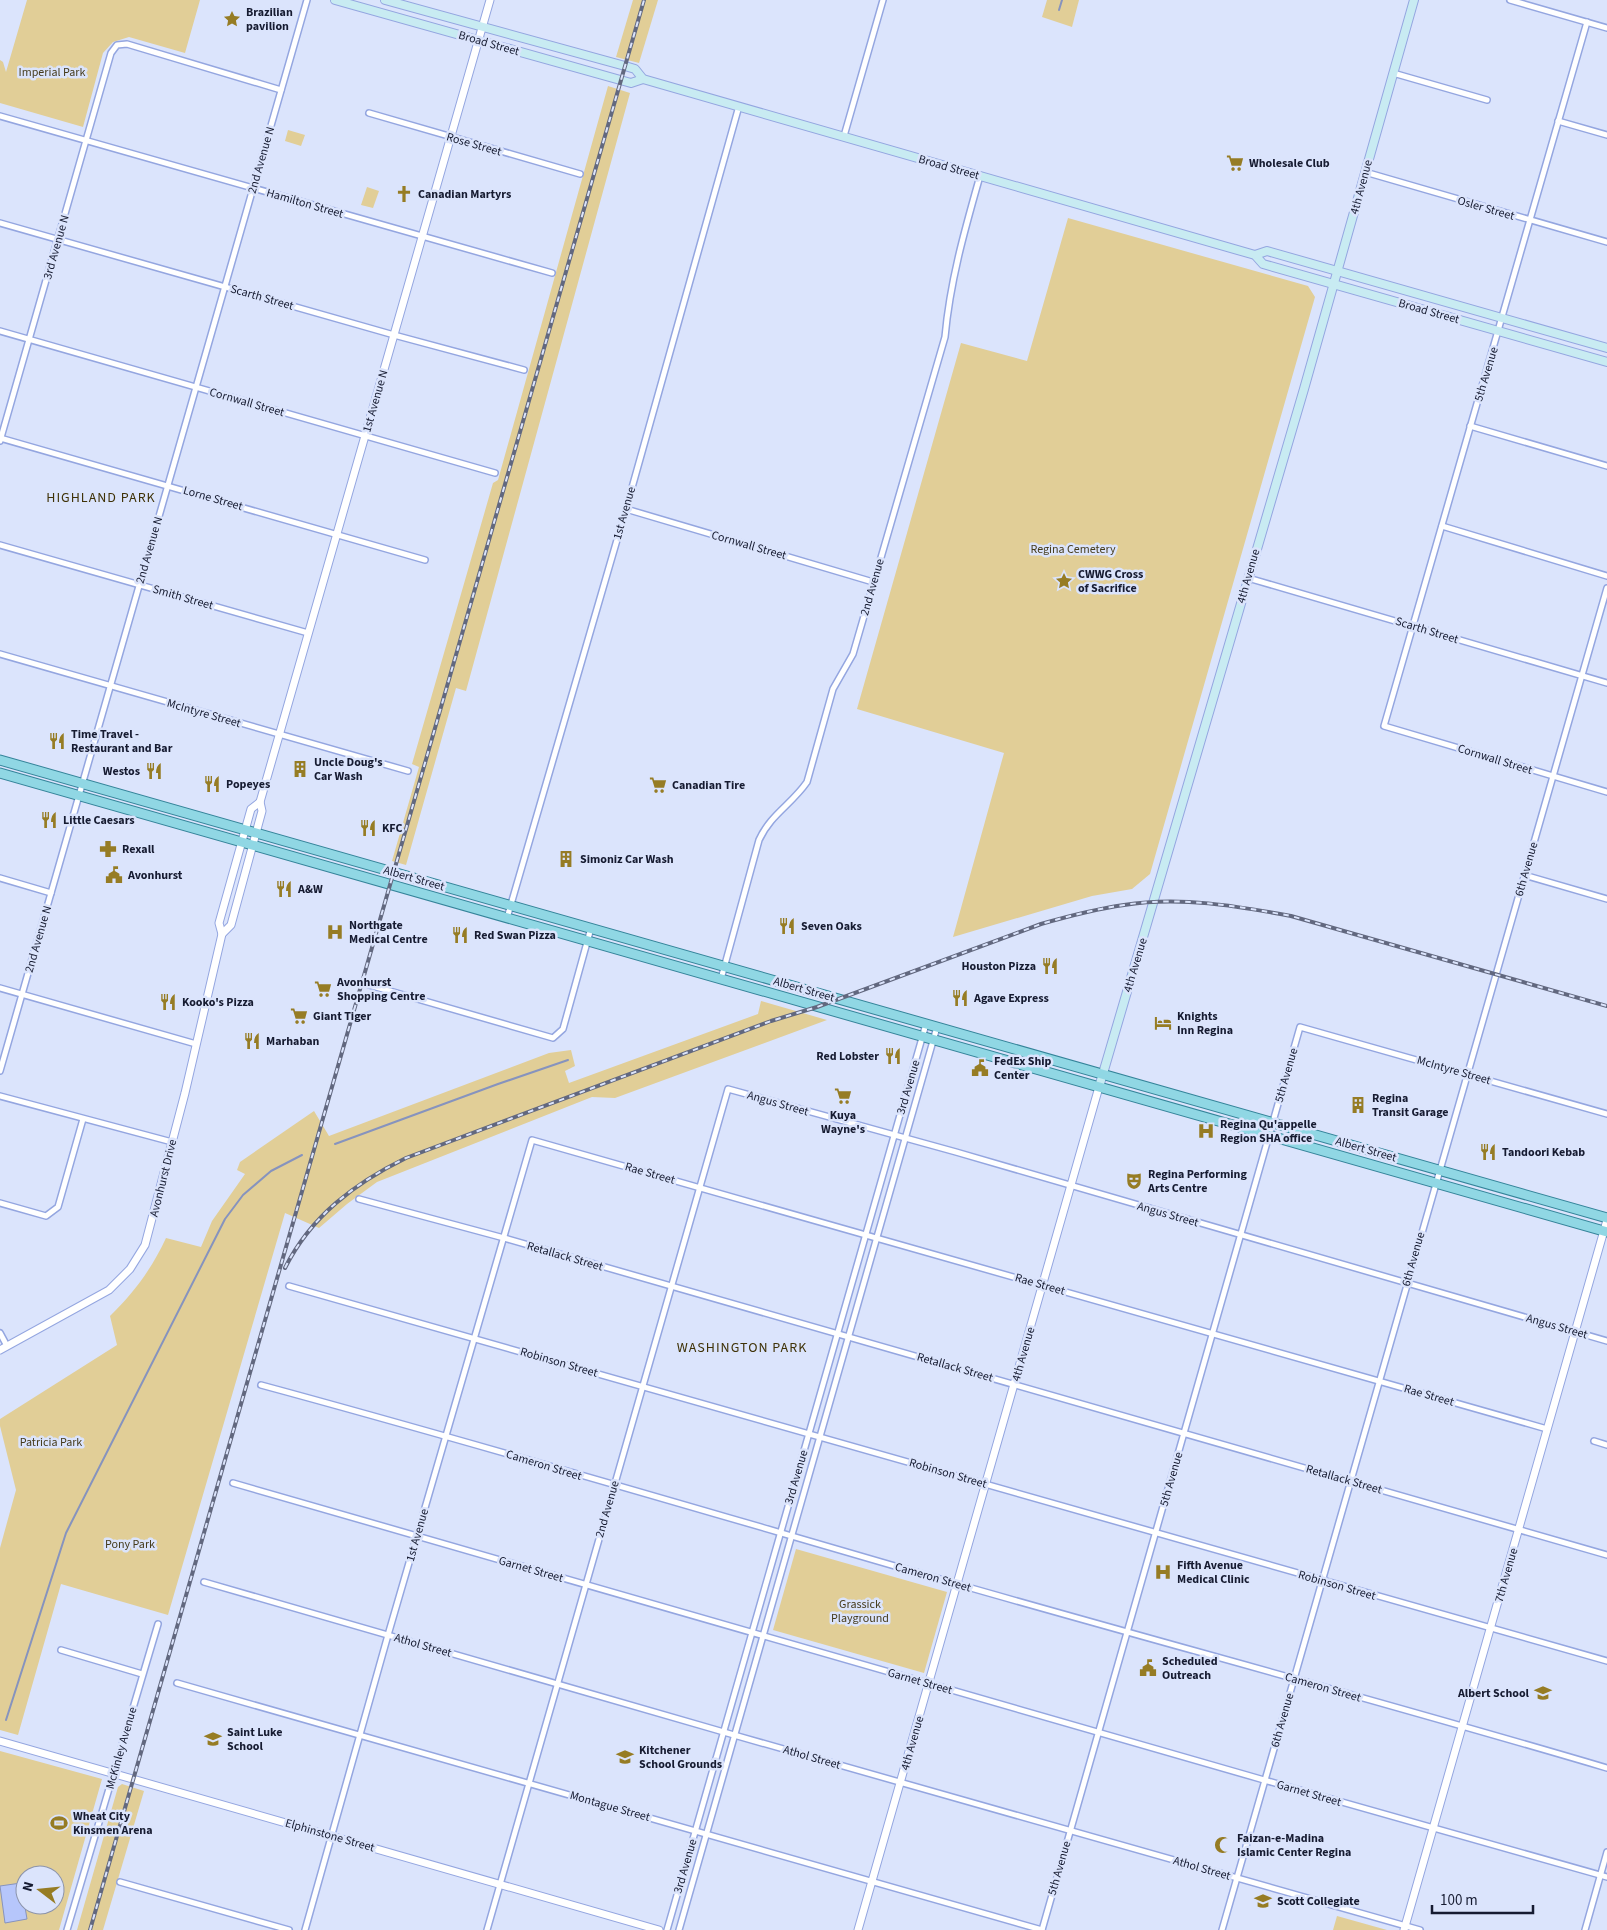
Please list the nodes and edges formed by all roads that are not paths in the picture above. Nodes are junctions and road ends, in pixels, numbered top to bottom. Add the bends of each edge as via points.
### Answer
1 (307, 0) edge
2 (335, 0) edge
3 (385, 0) edge
4 (490, 0) edge
5 (884, 0) edge
6 (1414, 0) edge
7 (1510, 0) edge
8 (1587, 22) junction
9 (482, 27) junction
10 (1607, 28) edge
11 (478, 40) junction
12 (1392, 73) junction
13 (644, 79) junction
14 (281, 90) junction
15 (1487, 100) dead end
16 (739, 106) junction
17 (369, 113) dead end
18 (0, 116) edge
19 (1558, 121) junction
20 (1607, 135) edge
21 (450, 136) junction
22 (844, 136) junction
23 (86, 140) junction
24 (1365, 172) junction
25 (580, 174) dead end
26 (980, 176) junction
27 (253, 188) junction
28 (1531, 220) junction
29 (0, 223) edge
30 (422, 236) junction
31 (58, 239) junction
32 (1607, 242) edge
33 (1255, 255) junction
34 (1338, 271) junction
35 (552, 273) dead end
36 (1334, 284) junction
37 (225, 286) junction
38 (1503, 317) junction
39 (0, 331) edge
40 (1499, 331) junction
41 (394, 335) junction
42 (29, 339) junction
43 (1607, 348) edge
44 (1607, 362) edge
45 (524, 370) dead end
46 (195, 388) junction
47 (1470, 426) junction
48 (364, 435) junction
49 (0, 439) edge
50 (1607, 466) edge
51 (494, 472) dead end
52 (168, 485) junction
53 (626, 509) junction
54 (1442, 526) junction
55 (336, 534) junction
56 (0, 545) edge
57 (425, 560) dead end
58 (1607, 576) edge
59 (1248, 578) junction
60 (873, 582) junction
61 (139, 585) junction
62 (1607, 588) edge
63 (1412, 625) junction
64 (308, 633) junction
65 (0, 654) edge
66 (1582, 676) junction
67 (1607, 683) edge
68 (110, 686) junction
69 (1384, 726) joint
70 (279, 734) junction
71 (0, 760) edge
72 (408, 771) dead end
73 (0, 773) edge
74 (1552, 776) junction
75 (83, 784) junction
76 (1607, 792) edge
77 (80, 796) junction
78 (260, 802) junction
79 (245, 829) junction
80 (256, 833) junction
81 (241, 842) junction
82 (252, 845) junction
83 (1524, 875) junction
84 (0, 878) edge
85 (51, 893) junction
86 (1607, 899) edge
87 (511, 906) junction
88 (508, 918) junction
89 (591, 928) junction
90 (222, 934) junction
91 (588, 941) junction
92 (724, 966) junction
93 (721, 979) junction
94 (369, 985) dead end
95 (0, 988) edge
96 (22, 994) junction
97 (926, 1024) junction
98 (937, 1027) junction
99 (1300, 1027) joint
100 (922, 1036) junction
101 (934, 1040) junction
102 (196, 1044) junction
103 (0, 1071) edge
104 (1467, 1074) junction
105 (1102, 1075) junction
106 (1099, 1087) junction
107 (728, 1089) joint
108 (0, 1096) edge
109 (1607, 1114) edge
110 (83, 1119) junction
111 (1273, 1122) junction
112 (894, 1135) junction
113 (1269, 1135) junction
114 (905, 1138) junction
115 (532, 1140) joint
116 (172, 1142) junction
117 (1439, 1170) junction
118 (1435, 1182) junction
119 (700, 1186) junction
120 (1070, 1186) junction
121 (359, 1199) dead end
122 (0, 1203) edge
123 (1607, 1219) edge
124 (1605, 1231) edge
125 (866, 1234) junction
126 (1240, 1235) junction
127 (504, 1238) junction
128 (877, 1238) junction
129 (1406, 1283) junction
130 (1042, 1285) junction
131 (289, 1286) dead end
132 (670, 1286) junction
133 (1575, 1332) junction
134 (0, 1333) edge
135 (838, 1334) junction
136 (1212, 1334) junction
137 (848, 1336) junction
138 (474, 1338) junction
139 (1607, 1341) edge
140 (4, 1348) edge
141 (1378, 1381) junction
142 (1014, 1384) junction
143 (260, 1385) dead end
144 (642, 1386) junction
145 (1548, 1429) junction
146 (809, 1434) junction
147 (1184, 1434) junction
148 (446, 1435) junction
149 (820, 1436) junction
150 (1594, 1441) dead end
151 (1607, 1444) edge
152 (1350, 1481) junction
153 (233, 1483) dead end
154 (985, 1484) junction
155 (614, 1486) junction
156 (1518, 1530) junction
157 (1155, 1532) junction
158 (780, 1533) junction
159 (417, 1535) junction
160 (791, 1537) junction
161 (1607, 1555) edge
162 (1322, 1580) junction
163 (204, 1582) dead end
164 (957, 1584) junction
165 (585, 1585) junction
166 (158, 1624) dead end
167 (1490, 1629) junction
168 (752, 1632) junction
169 (1127, 1632) junction
170 (388, 1635) junction
171 (763, 1636) junction
172 (61, 1650) dead end
173 (1607, 1661) edge
174 (142, 1674) junction
175 (1294, 1678) junction
176 (177, 1683) dead end
177 (558, 1683) junction
178 (929, 1683) junction
179 (1462, 1725) junction
180 (724, 1732) junction
181 (1099, 1732) junction
182 (359, 1735) junction
183 (734, 1735) junction
184 (0, 1741) edge
185 (1607, 1768) edge
186 (114, 1772) junction
187 (1264, 1780) junction
188 (900, 1782) junction
189 (529, 1783) junction
190 (1432, 1827) junction
191 (695, 1830) junction
192 (1070, 1830) junction
193 (706, 1834) junction
194 (332, 1835) junction
195 (1607, 1852) edge
196 (1601, 1875) junction
197 (1607, 1877) edge
198 (1237, 1878) junction
199 (872, 1881) junction
200 (120, 1882) dead end
201 (500, 1884) junction
202 (1404, 1928) edge
203 (67, 1930) edge
204 (289, 1930) edge
205 (304, 1930) edge
206 (487, 1930) edge
207 (659, 1930) edge
208 (667, 1930) edge
209 (678, 1930) edge
210 (858, 1930) edge
211 (1042, 1930) edge
212 (1222, 1930) edge
213 (1420, 1930) edge
214 (1585, 1930) edge

1 - 14 street, 2nd Avenue N
2 - 11 main road, Broad Street
3 - 9 main road, Broad Street
4 - 9 street, 1st Avenue N
5 - 22 street
6 - 12 main road, 4th Avenue
7 - 8 street
8 - 10 street
8 - 19 street, 5th Avenue
9 - 11 street, 1st Avenue N
9 - 13 main road, Broad Street via 635,69
11 - 13 main road, Broad Street via 631,83
11 - 21 street, 1st Avenue N
12 - 15 street
12 - 24 main road, 4th Avenue
13 - 16 main road, Broad Street
14 - 23 street, 3rd Avenue N via 127,44 117,45 111,53
14 - 27 street, 2nd Avenue N
16 - 22 main road, Broad Street
16 - 53 street, 1st Avenue
17 - 21 street, Rose Street
18 - 23 street, Hamilton Street
19 - 20 street
19 - 28 street, 5th Avenue
21 - 25 street, Rose Street
21 - 30 street, 1st Avenue N
22 - 26 main road, Broad Street
23 - 27 street, Hamilton Street
23 - 31 street, 3rd Avenue N
24 - 28 street, Osler Street
24 - 34 main road, 4th Avenue
26 - 33 main road, Broad Street
26 - 60 street, 2nd Avenue via 955,266 945,337
27 - 30 street, Hamilton Street
27 - 37 street, 2nd Avenue N
28 - 32 street, Osler Street
28 - 38 street, 5th Avenue
29 - 31 street, Scarth Street
30 - 35 street, Hamilton Street
30 - 41 street, 1st Avenue N
31 - 37 street, Scarth Street
31 - 42 street, 3rd Avenue N
33 - 34 main road, Broad Street via 1266,251
33 - 36 main road, Broad Street via 1263,264
34 - 36 main road, 4th Avenue
34 - 38 main road, Broad Street
36 - 40 main road, Broad Street
36 - 59 main road, 4th Avenue
37 - 41 street, Scarth Street
37 - 46 street, 2nd Avenue N
38 - 40 street, 5th Avenue
38 - 43 main road, Broad Street
39 - 42 street, Cornwall Street
40 - 44 main road, Broad Street
40 - 47 street, 5th Avenue
41 - 45 street, Scarth Street
41 - 48 street, 1st Avenue N
42 - 46 street, Cornwall Street
42 - 49 street, 3rd Avenue N
46 - 48 street, Cornwall Street
46 - 52 street, 2nd Avenue N
47 - 50 street
47 - 54 street, 5th Avenue
48 - 51 street, Cornwall Street
48 - 55 street, 1st Avenue N
49 - 52 street, Lorne Street
52 - 55 street, Lorne Street
52 - 61 street, 2nd Avenue N
53 - 60 street, Cornwall Street
53 - 87 street, 1st Avenue
54 - 58 street
54 - 63 street, 5th Avenue
55 - 57 street, Lorne Street
55 - 64 street, 1st Avenue N
56 - 61 street, Smith Street
59 - 63 street, Scarth Street
59 - 105 main road, 4th Avenue
60 - 92 street, 2nd Avenue via 853,654 834,690 807,782 798,795 773,817 759,840
61 - 64 street, Smith Street
61 - 68 street, 2nd Avenue N
62 - 66 street, 6th Avenue
63 - 66 street, Scarth Street
63 - 69 street, 5th Avenue
64 - 70 street, 1st Avenue N
65 - 68 street, McIntyre Street
66 - 67 street, Scarth Street
66 - 74 street, 6th Avenue
68 - 70 street, McIntyre Street
68 - 75 street, 2nd Avenue N
69 - 74 street, Cornwall Street
70 - 72 street, McIntyre Street
70 - 78 street, 1st Avenue N
71 - 75 main road, Albert Street
73 - 77 main road, Albert Street
74 - 76 street, Cornwall Street
74 - 83 street, 6th Avenue
75 - 77 street, 2nd Avenue N
75 - 79 main road, Albert Street
77 - 81 main road, Albert Street
77 - 85 street, 2nd Avenue N
78 - 79 street, 1st Avenue N via 251,809
78 - 80 street, 1st Avenue N via 262,811
79 - 80 main road, Albert Street
79 - 81 street, Avonhurst Drive
80 - 82 street, Avonhurst Drive
80 - 87 main road, Albert Street
81 - 82 main road, Albert Street
81 - 90 street, Avonhurst Drive via 219,923
82 - 88 main road, Albert Street
82 - 90 street, Avonhurst Drive via 231,924
83 - 86 street
83 - 104 street, 6th Avenue
84 - 85 street
85 - 96 street, 2nd Avenue N
87 - 88 street, 1st Avenue
87 - 89 main road, Albert Street
88 - 91 main road, Albert Street
89 - 91 street
89 - 92 main road, Albert Street
90 - 102 street, Avonhurst Drive
91 - 93 main road, Albert Street
91 - 94 street via 563,1029 553,1038
92 - 93 street, 2nd Avenue
92 - 97 main road, Albert Street
93 - 100 main road, Albert Street
95 - 96 street
96 - 102 street
96 - 103 street, 2nd Avenue N
97 - 98 main road, Albert Street
97 - 100 street, 3rd Avenue
98 - 101 street, 3rd Avenue
98 - 105 main road, Albert Street
99 - 104 street, McIntyre Street
99 - 111 street, 5th Avenue
100 - 101 main road, Albert Street
100 - 112 street, 3rd Avenue
101 - 106 main road, Albert Street
101 - 114 street, 3rd Avenue
102 - 116 street, Avonhurst Drive
104 - 109 street, McIntyre Street
104 - 117 street, 6th Avenue
105 - 106 main road, 4th Avenue
105 - 111 main road, Albert Street
106 - 113 main road, Albert Street
106 - 120 street, 4th Avenue
107 - 112 street, Angus Street
107 - 119 street, 2nd Avenue
108 - 110 street
110 - 116 street
110 - 122 street via 58,1207 46,1216
111 - 113 street, 5th Avenue
111 - 117 main road, Albert Street
112 - 114 street, Angus Street
112 - 125 street, 3rd Avenue
113 - 118 main road, Albert Street
113 - 126 street, 5th Avenue
114 - 120 street, Angus Street
114 - 128 street, 3rd Avenue
115 - 119 street, Rae Street
115 - 127 street, 1st Avenue
116 - 140 street, Avonhurst Drive via 144,1245 130,1269 109,1290
117 - 118 street, 6th Avenue
117 - 123 main road, Albert Street
118 - 124 main road, Albert Street
118 - 129 street, 6th Avenue
119 - 125 street, Rae Street
119 - 132 street, 2nd Avenue
120 - 126 street, Angus Street
120 - 130 street, 4th Avenue
121 - 127 street, Retallack Street
123 - 124 street, 7th Avenue
124 - 133 street, 7th Avenue
125 - 128 street, Rae Street
125 - 135 street, 3rd Avenue
126 - 129 street, Angus Street
126 - 136 street, 5th Avenue
127 - 132 street, Retallack Street
127 - 138 street, 1st Avenue
128 - 130 street, Rae Street
128 - 137 street, 3rd Avenue
129 - 133 street, Angus Street
129 - 141 street, 6th Avenue
130 - 136 street, Rae Street
130 - 142 street, 4th Avenue
131 - 138 street, Robinson Street
132 - 135 street, Retallack Street
132 - 144 street, 2nd Avenue
133 - 139 street, Angus Street
133 - 145 street, 7th Avenue
134 - 140 street
135 - 137 street, Retallack Street
135 - 146 street, 3rd Avenue
136 - 141 street, Rae Street
136 - 147 street, 5th Avenue
137 - 142 street, Retallack Street
137 - 149 street, 3rd Avenue
138 - 144 street, Robinson Street
138 - 148 street, 1st Avenue
141 - 145 street, Rae Street
141 - 152 street, 6th Avenue
142 - 147 street, Retallack Street
142 - 154 street, 4th Avenue
143 - 148 street, Cameron Street
144 - 146 street, Robinson Street
144 - 155 street, 2nd Avenue
145 - 156 street, 7th Avenue
146 - 149 street, Robinson Street
146 - 158 street, 3rd Avenue
147 - 152 street, Retallack Street
147 - 157 street, 5th Avenue
148 - 155 street, Cameron Street
148 - 159 street, 1st Avenue
149 - 154 street, Robinson Street
149 - 160 street, 3rd Avenue
150 - 151 street
152 - 156 street, Retallack Street
152 - 162 street, 6th Avenue
153 - 159 street, Garnet Street
154 - 157 street, Robinson Street
154 - 164 street, 4th Avenue
155 - 158 street, Cameron Street
155 - 165 street, 2nd Avenue
156 - 161 street, Retallack Street
156 - 167 street, 7th Avenue
157 - 162 street, Robinson Street
157 - 169 street, 5th Avenue
158 - 160 street, Cameron Street
158 - 168 street, 3rd Avenue
159 - 165 street, Garnet Street
159 - 170 street, 1st Avenue
160 - 164 street, Cameron Street
160 - 171 street, 3rd Avenue
162 - 167 street, Robinson Street
162 - 175 street, 6th Avenue
163 - 170 street, Athol Street
164 - 169 street, Cameron Street
164 - 178 street, 4th Avenue
165 - 168 street, Garnet Street
165 - 177 street, 2nd Avenue
166 - 174 street, McKinley Avenue
167 - 173 street, Robinson Street
167 - 179 street, 7th Avenue
168 - 171 street, Garnet Street
168 - 180 street, 3rd Avenue
169 - 175 street, Cameron Street
169 - 181 street, 5th Avenue
170 - 177 street, Athol Street
170 - 182 street, 1st Avenue
171 - 178 street, Garnet Street
171 - 183 street, 3rd Avenue
172 - 174 street
174 - 186 street, McKinley Avenue
175 - 179 street, Cameron Street
175 - 187 street, 6th Avenue
176 - 182 street, Montague Street
177 - 180 street, Athol Street
177 - 189 street, 2nd Avenue
178 - 181 street, Garnet Street
178 - 188 street, 4th Avenue
179 - 185 street, Cameron Street
179 - 190 street, 7th Avenue
180 - 183 street, Athol Street
180 - 191 street, 3rd Avenue
181 - 187 street, Garnet Street
181 - 192 street, 5th Avenue
182 - 189 street, Montague Street
182 - 194 street, 1st Avenue
183 - 188 street, Athol Street
183 - 193 street, 3rd Avenue
184 - 186 street, Elphinstone Street
186 - 194 street, Elphinstone Street
186 - 203 street, McKinley Avenue
187 - 190 street, Garnet Street
187 - 198 street, 6th Avenue
188 - 192 street, Athol Street
188 - 199 street, 4th Avenue
189 - 191 street, Montague Street
189 - 201 street, 2nd Avenue
190 - 196 street, Garnet Street
190 - 202 street, 7th Avenue
191 - 193 street, Montague Street
191 - 208 street, 3rd Avenue
192 - 198 street, Athol Street
192 - 211 street, 5th Avenue
193 - 199 street, Montague Street
193 - 209 street, 3rd Avenue
194 - 201 street, Elphinstone Street
194 - 205 street, 1st Avenue
195 - 196 street
196 - 197 street, Garnet Street
196 - 214 street
198 - 202 street, Athol Street
198 - 212 street, 6th Avenue
199 - 210 street, 4th Avenue
199 - 211 street, Montague Street
200 - 204 street
201 - 206 street, 2nd Avenue
201 - 207 street, Elphinstone Street
202 - 213 street, Athol Street

